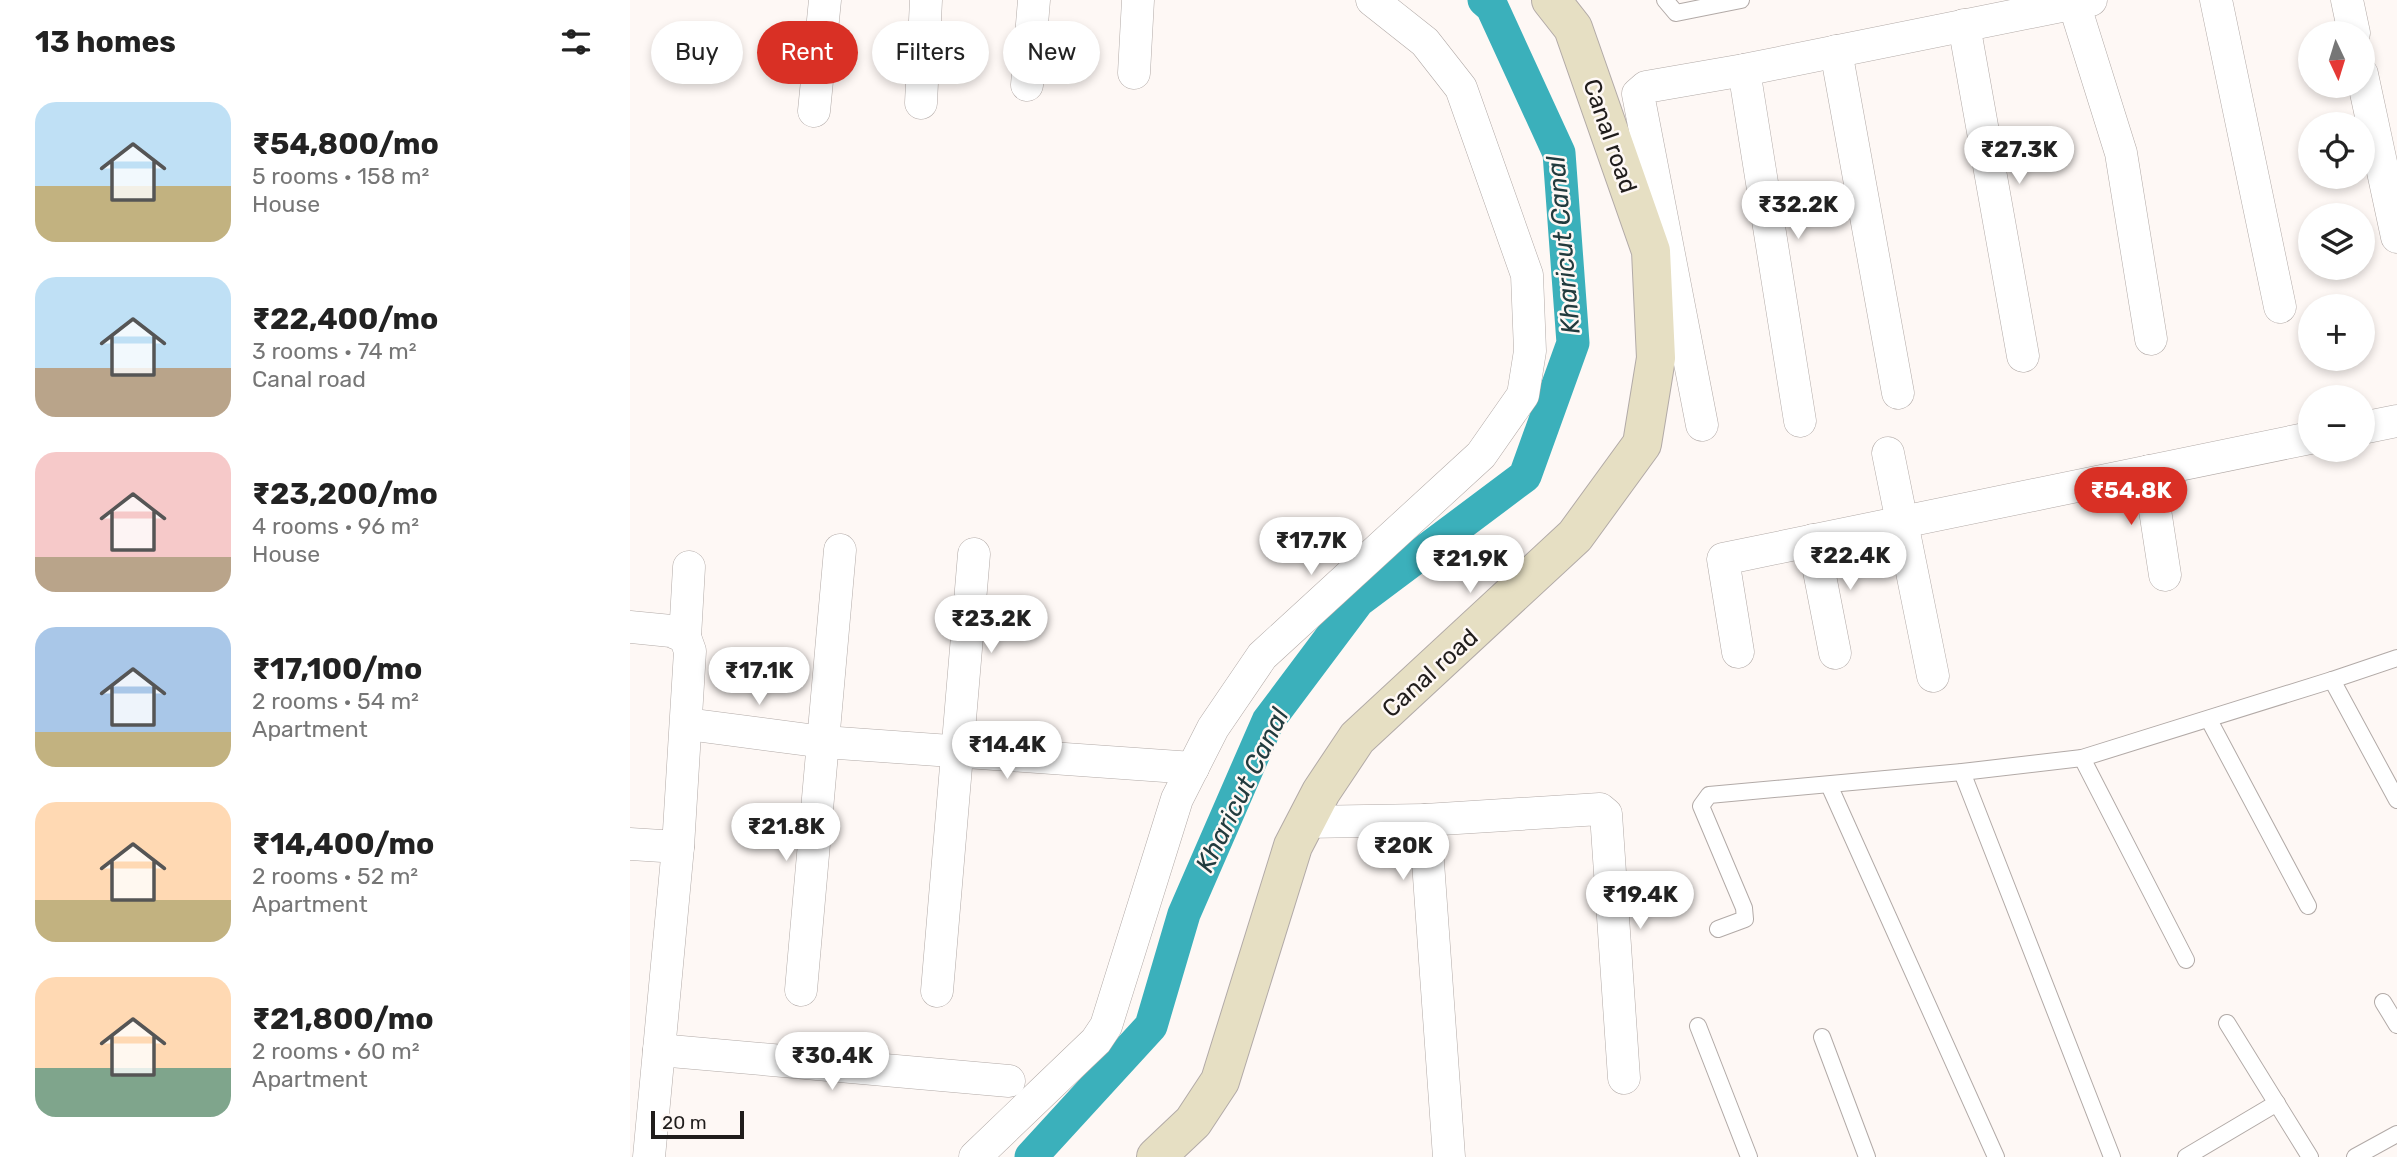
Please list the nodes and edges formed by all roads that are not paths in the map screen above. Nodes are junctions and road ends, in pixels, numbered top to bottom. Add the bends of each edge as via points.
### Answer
1 (825, 0) edge
2 (926, 0) edge
3 (1034, 0) edge
4 (1138, 0) edge
5 (1372, 0) edge
6 (1551, 0) edge
7 (1665, 0) edge
8 (1741, 0) edge
9 (2216, 0) edge
10 (2347, 0) edge
11 (2079, 1) edge
12 (2351, 21) edge
13 (1964, 25) junction
14 (1836, 51) junction
15 (1744, 71) junction
16 (1134, 73) dead end
17 (1027, 85) dead end
18 (2367, 98) edge
19 (920, 103) dead end
20 (814, 111) dead end
21 (2397, 237) edge
22 (2280, 307) dead end
23 (2151, 339) dead end
24 (2023, 356) dead end
25 (1898, 393) dead end
26 (1800, 421) dead end
27 (2397, 421) edge
28 (1702, 425) dead end
29 (2375, 425) edge
30 (2298, 440) edge
31 (1888, 453) dead end
32 (2149, 471) junction
33 (1903, 523) junction
34 (1814, 540) junction
35 (840, 550) dead end
36 (974, 554) dead end
37 (689, 568) dead end
38 (2165, 575) dead end
39 (630, 627) edge
40 (685, 637) junction
41 (1738, 652) dead end
42 (1835, 653) dead end
43 (2397, 658) edge
44 (1933, 676) dead end
45 (2332, 680) junction
46 (2209, 720) junction
47 (687, 724) junction
48 (824, 742) junction
49 (957, 751) junction
50 (2082, 758) junction
51 (1193, 768) junction
52 (1962, 772) junction
53 (1829, 785) junction
54 (2397, 800) edge
55 (1425, 820) junction
56 (1305, 822) junction
57 (630, 844) edge
58 (678, 848) junction
59 (2308, 906) dead end
60 (1718, 929) dead end
61 (2186, 960) dead end
62 (801, 990) dead end
63 (937, 991) dead end
64 (2383, 1002) dead end
65 (2227, 1023) dead end
66 (2397, 1025) edge
67 (1699, 1026) dead end
68 (1822, 1037) dead end
69 (659, 1050) junction
70 (1624, 1078) dead end
71 (1009, 1082) dead end
72 (2277, 1103) junction
73 (2397, 1134) edge
74 (649, 1157) edge
75 (975, 1157) edge
76 (1156, 1157) edge
77 (1449, 1157) edge
78 (1749, 1157) edge
79 (1867, 1157) edge
80 (1996, 1157) edge
81 (2112, 1157) edge
82 (2186, 1157) edge
83 (2310, 1157) edge
84 (2355, 1157) edge

1 - 20 street
2 - 19 street
3 - 17 street
4 - 16 street
5 - 51 street via 1426,42 1461,88 1527,275 1530,351 1523,396 1480,454 1262,656 1213,728
6 - 56 street, Canal road via 1573,28 1651,251 1656,358 1642,444 1575,536 1357,738
7 - 8 lane via 1676,13
9 - 22 street
10 - 12 street
11 - 13 street
11 - 23 street via 2122,153
13 - 14 street
13 - 24 street
14 - 15 street
14 - 25 street
15 - 26 street
15 - 28 street via 1646,87 1638,94
18 - 21 street
27 - 29 street
30 - 32 street
31 - 33 street
32 - 33 street
32 - 38 street
33 - 34 street
33 - 44 street
34 - 41 street via 1723,559
34 - 42 street
35 - 48 street
36 - 49 street
37 - 40 street
39 - 40 street
40 - 47 street via 690,651
43 - 45 lane
45 - 46 lane
45 - 54 lane
46 - 50 lane
46 - 59 lane
47 - 48 street
47 - 58 street
48 - 49 street
48 - 62 street
49 - 51 street
49 - 63 street
50 - 52 lane
50 - 61 lane
51 - 75 street via 1177,799 1106,1026 1096,1041
52 - 53 lane
52 - 81 lane
53 - 60 lane via 1709,795 1701,806 1745,919
53 - 80 lane
55 - 56 street
55 - 70 street via 1600,809 1606,814
55 - 77 street
56 - 76 street, Canal road via 1293,846 1220,1081 1193,1122
57 - 58 street
58 - 69 street
64 - 66 lane
65 - 72 lane
67 - 78 lane
68 - 79 lane
69 - 71 street
69 - 74 street
72 - 82 lane
72 - 83 lane
73 - 84 lane

